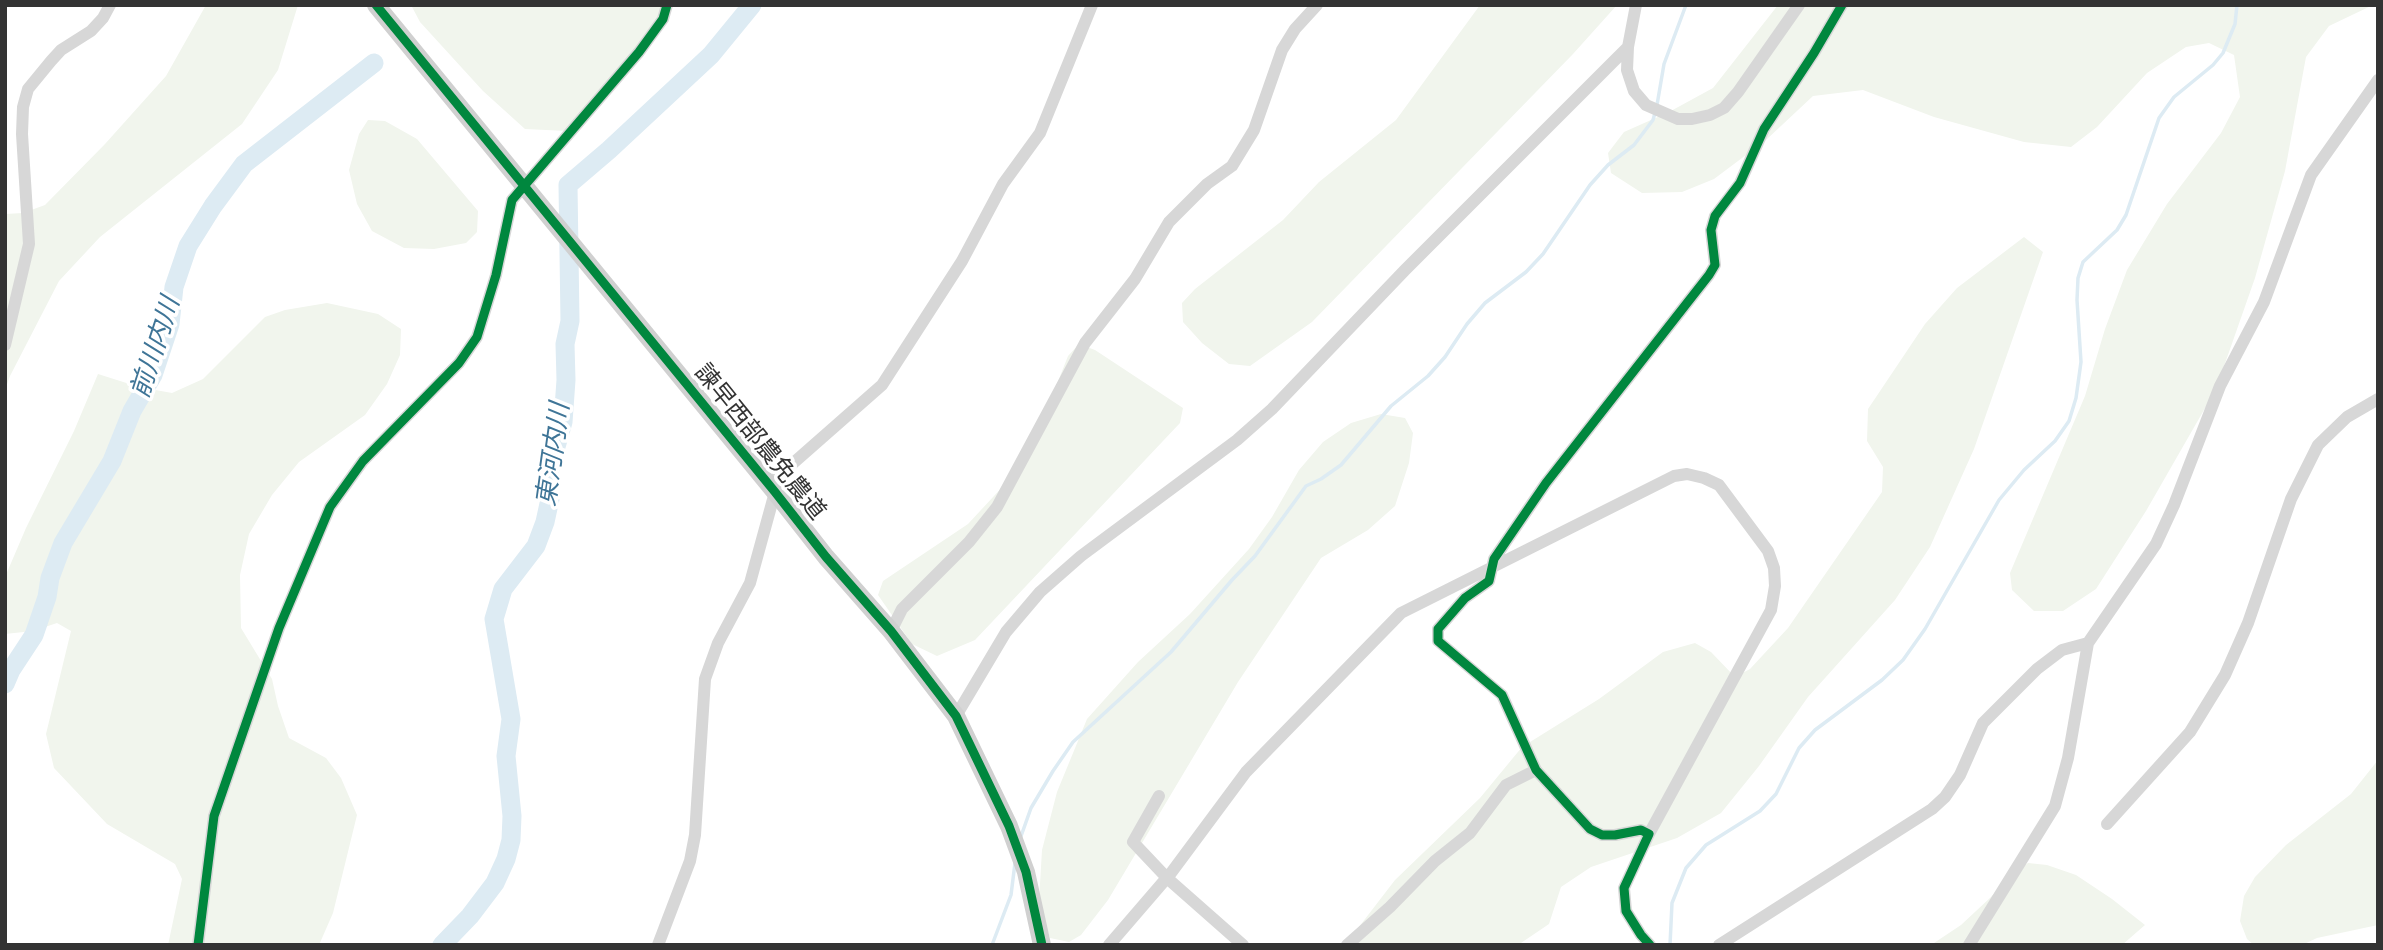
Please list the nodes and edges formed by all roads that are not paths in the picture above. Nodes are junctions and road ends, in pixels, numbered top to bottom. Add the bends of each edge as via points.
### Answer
1 (110, 5) edge
2 (376, 5) edge
3 (667, 5) edge
4 (1092, 5) edge
5 (1317, 5) edge
6 (1636, 5) edge
7 (1799, 5) edge
8 (1842, 5) edge
9 (1628, 47) junction
10 (2378, 80) edge
11 (524, 186) junction
12 (5, 345) edge
13 (2378, 398) edge
14 (775, 492) junction
15 (1493, 567) junction
16 (891, 631) junction
17 (2088, 643) junction
18 (956, 716) junction
19 (1536, 770) junction
20 (1159, 796) dead end
21 (2107, 824) dead end
22 (1649, 834) junction
23 (1167, 878) junction
24 (198, 945) edge
25 (658, 945) edge
26 (1042, 945) edge
27 (1109, 945) edge
28 (1243, 945) edge
29 (1348, 945) edge
30 (1650, 945) edge
31 (1719, 945) edge
32 (1969, 945) edge

1 - 12 street via 91,31 51,61 29,89 23,107 29,244
2 - 11 street, 諫早西部農免農道
3 - 11 street via 663,19 639,52
4 - 14 street via 1040,133 1003,184 962,261 882,385 774,480
5 - 16 street via 1282,50 1254,130 1232,166 1168,222 1135,279 1085,343 997,507 902,609
6 - 9 street
7 - 9 street via 1738,92 1710,115 1678,119 1646,106 1634,91 1627,70
8 - 15 street via 1764,130 1740,183 1715,216 1711,230 1715,265 1709,275 1546,483
9 - 18 street via 1272,409 1040,592 1006,632
10 - 17 street via 2311,175 2264,302 2221,386 2156,544
11 - 14 street, 諫早西部農免農道
11 - 24 street via 512,200 477,337 459,363 363,461 330,507 279,628 214,816
13 - 21 street via 2347,417 2318,445 2291,499 2248,624 2225,675 2190,732
14 - 16 street, 諫早西部農免農道
14 - 25 street via 750,583 707,669 695,835 690,861
15 - 19 street via 1489,581 1445,618 1438,641 1502,695
15 - 22 street via 1674,476 1687,474 1719,485 1768,551 1775,586 1771,610
15 - 23 street via 1401,613 1246,772
16 - 18 street, 諫早西部農免農道
17 - 31 street via 2062,650 2046,662 1983,723 1960,775 1933,809
17 - 32 street via 2055,806
18 - 26 street, 諫早西部農免農道 via 1009,826 1026,872
19 - 22 street via 1590,829 1602,835 1641,830
19 - 29 street via 1506,785 1470,833
20 - 23 street via 1133,842
22 - 30 street via 1624,888 1626,911
23 - 27 street
23 - 28 street

